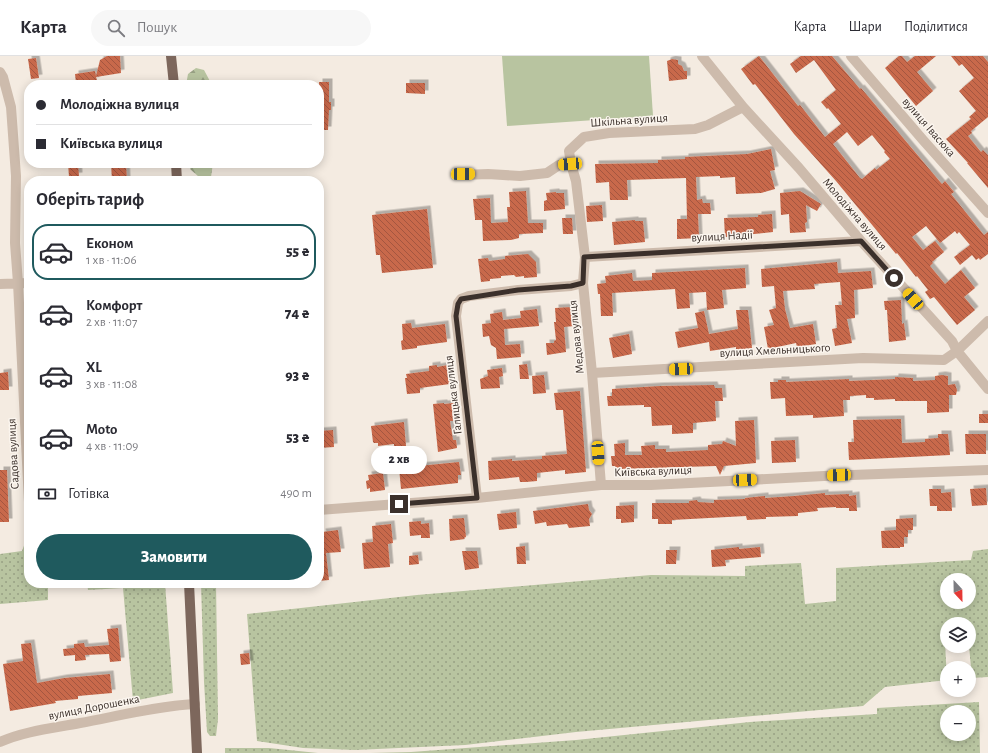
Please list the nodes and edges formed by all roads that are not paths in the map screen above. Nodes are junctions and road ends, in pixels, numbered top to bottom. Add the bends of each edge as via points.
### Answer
1 (171, 56) edge
2 (702, 56) edge
3 (851, 56) edge
4 (0, 72) edge
5 (173, 80) edge
6 (743, 107) junction
7 (570, 164) junction
8 (463, 174) dead end
9 (988, 213) edge
10 (861, 241) junction
11 (584, 257) junction
12 (24, 282) edge
13 (18, 283) junction
14 (583, 283) junction
15 (0, 284) edge
16 (988, 321) edge
17 (957, 351) junction
18 (592, 373) junction
19 (988, 389) edge
20 (24, 416) edge
21 (988, 470) edge
22 (601, 485) junction
23 (477, 498) junction
24 (324, 510) edge
25 (189, 588) edge
26 (195, 704) junction
27 (2, 738) edge
28 (196, 753) edge

1 - 5 main road
2 - 6 street, Молодіжна вулиця
3 - 9 street, вулиця Івасюка
4 - 13 street, Садова вулиця via 11,107 16,176 15,243
6 - 7 street, Шкільна вулиця via 695,129 584,137 569,151
6 - 10 street, Молодіжна вулиця
7 - 8 street via 559,165 547,173 520,176
7 - 11 street, Медова вулиця via 576,181
10 - 11 street, вулиця Надії
10 - 17 street, Молодіжна вулиця via 952,341
11 - 14 street, Медова вулиця
12 - 13 street
13 - 15 street
13 - 20 street, Садова вулиця
14 - 18 street, Медова вулиця
14 - 23 street, Галицька вулиця via 469,296 461,299 458,304 456,316
16 - 17 street, вулиця Хмельницького
17 - 18 street, вулиця Хмельницького via 944,360 863,358
17 - 19 street, Молодіжна вулиця
18 - 22 street, Медова вулиця
21 - 22 street, Київська вулиця
22 - 23 street, Київська вулиця
23 - 24 street, Київська вулиця
25 - 26 main road
26 - 27 street, вулиця Дорошенка via 151,709
26 - 28 main road

